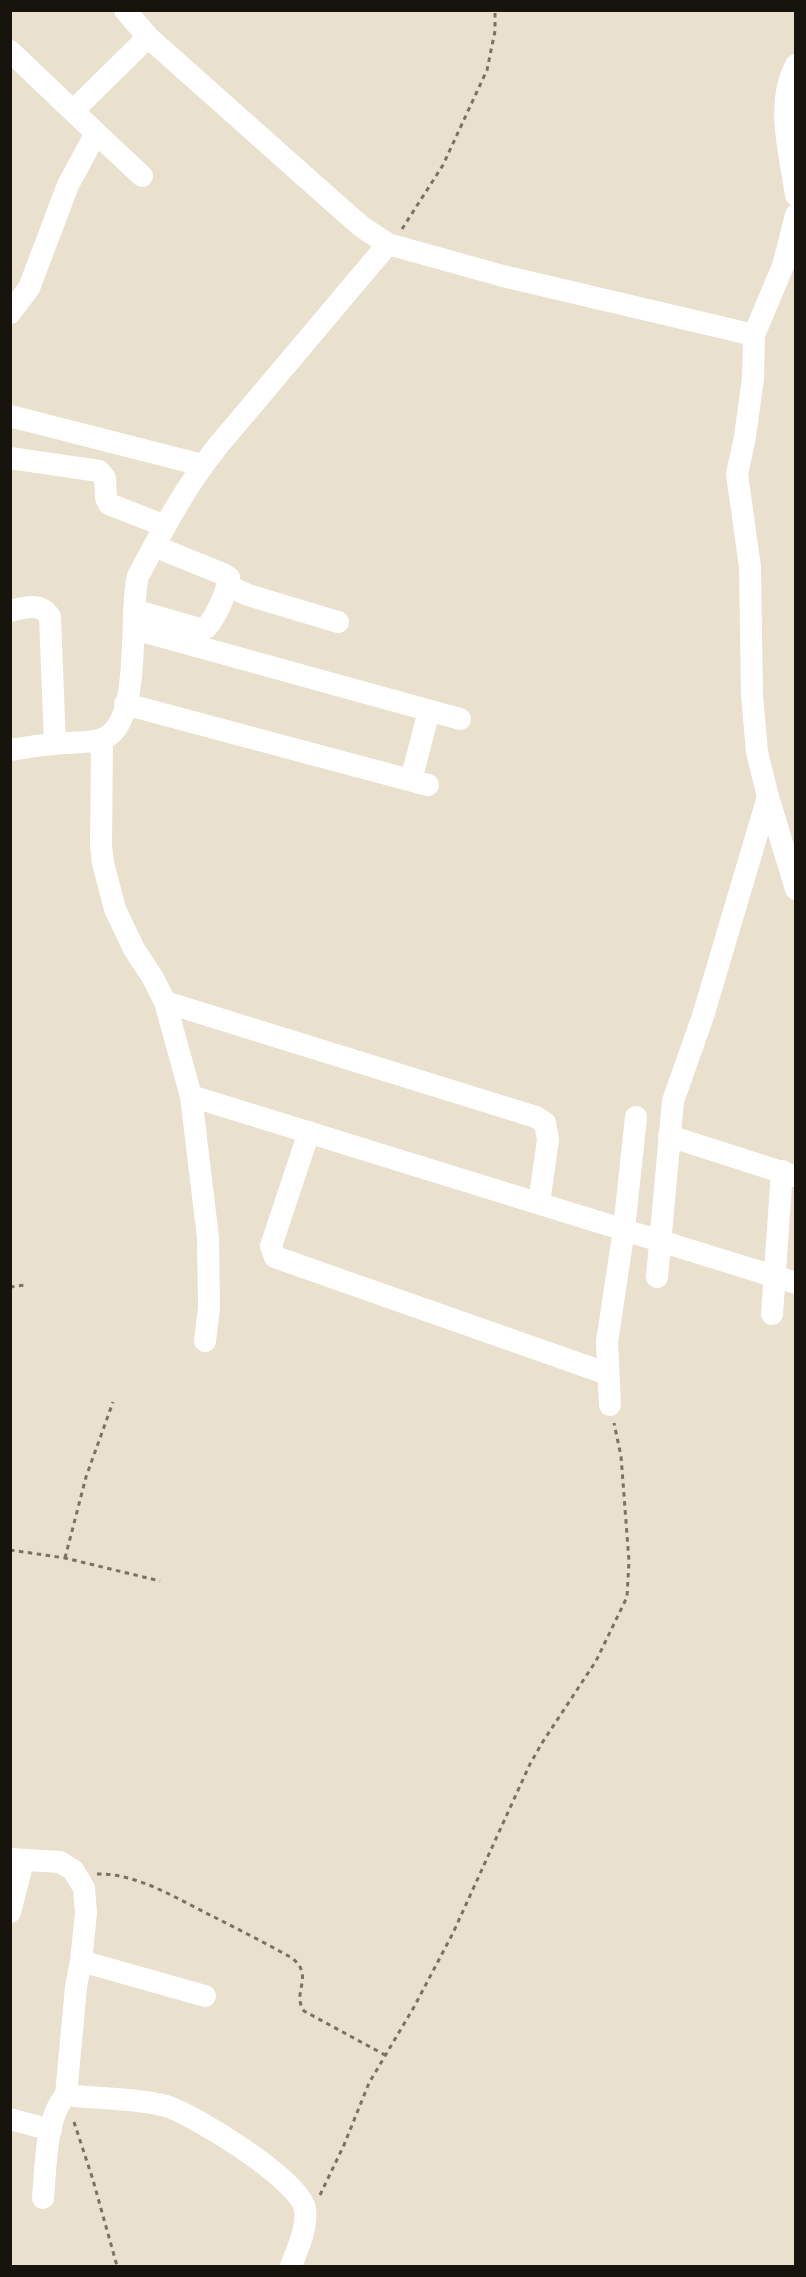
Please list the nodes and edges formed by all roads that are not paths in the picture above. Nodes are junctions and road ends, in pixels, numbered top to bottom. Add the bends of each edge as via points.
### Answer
1 (125, 10) edge
2 (148, 37) junction
3 (10, 51) edge
4 (795, 65) edge
5 (73, 111) junction
6 (96, 133) junction
7 (142, 176) dead end
8 (795, 195) edge
9 (795, 215) edge
10 (388, 244) junction
11 (10, 313) edge
12 (754, 335) junction
13 (10, 416) edge
14 (10, 458) edge
15 (202, 465) junction
16 (165, 526) junction
17 (154, 546) junction
18 (228, 586) junction
19 (10, 611) edge
20 (134, 620) junction
21 (338, 622) dead end
22 (125, 704) junction
23 (429, 711) junction
24 (460, 720) dead end
25 (102, 739) junction
26 (55, 744) junction
27 (10, 750) edge
28 (768, 796) junction
29 (795, 889) edge
30 (165, 1002) junction
31 (191, 1096) junction
32 (636, 1117) dead end
33 (309, 1132) junction
34 (669, 1136) junction
35 (789, 1174) edge
36 (539, 1203) junction
37 (624, 1229) junction
38 (660, 1240) junction
39 (657, 1277) dead end
40 (785, 1279) edge
41 (772, 1314) dead end
42 (205, 1341) dead end
43 (608, 1374) junction
44 (610, 1405) road end
45 (17, 1860) edge
46 (10, 1912) edge
47 (81, 1961) junction
48 (205, 1996) dead end
49 (69, 2096) junction
50 (10, 2119) edge
51 (51, 2130) junction
52 (43, 2198) dead end
53 (291, 2266) edge

1 - 2 street
2 - 5 street
2 - 10 street via 362,227
3 - 5 street
4 - 8 street via 788,78 785,106
5 - 6 street
6 - 7 street
6 - 11 street via 62,200 29,288
9 - 12 street via 783,266
10 - 12 street via 503,276
10 - 15 street
12 - 28 street via 753,378 737,474 750,567 752,695
13 - 15 street
14 - 16 street via 99,471 105,478 109,504
15 - 16 street
16 - 17 street
17 - 18 street via 223,574 229,578
17 - 20 street via 134,590
18 - 20 street via 206,628
18 - 21 street
19 - 26 street via 36,607 50,617
20 - 22 street via 132,670
20 - 23 street
22 - 23 street via 420,782
22 - 25 street via 118,728
23 - 24 street
25 - 26 street
25 - 30 street via 103,863 124,930
26 - 27 street
28 - 29 street
28 - 34 street via 703,1016 673,1101
30 - 31 street
30 - 36 street via 536,1117 546,1123 548,1140
31 - 33 street
31 - 42 street via 208,1238 209,1308
32 - 37 street
33 - 36 street
33 - 43 street via 271,1246 275,1257
34 - 35 street
34 - 38 street
35 - 40 street
36 - 37 street
37 - 38 street
37 - 43 street via 607,1342
38 - 39 street
38 - 40 street
40 - 41 street
43 - 44 street
45 - 46 street
45 - 47 street via 60,1862 77,1875 85,1901
47 - 48 street
47 - 49 street
49 - 51 street via 57,2104
49 - 53 street via 143,2102 186,2113 268,2168 301,2200 305,2216
50 - 51 street
51 - 52 street

